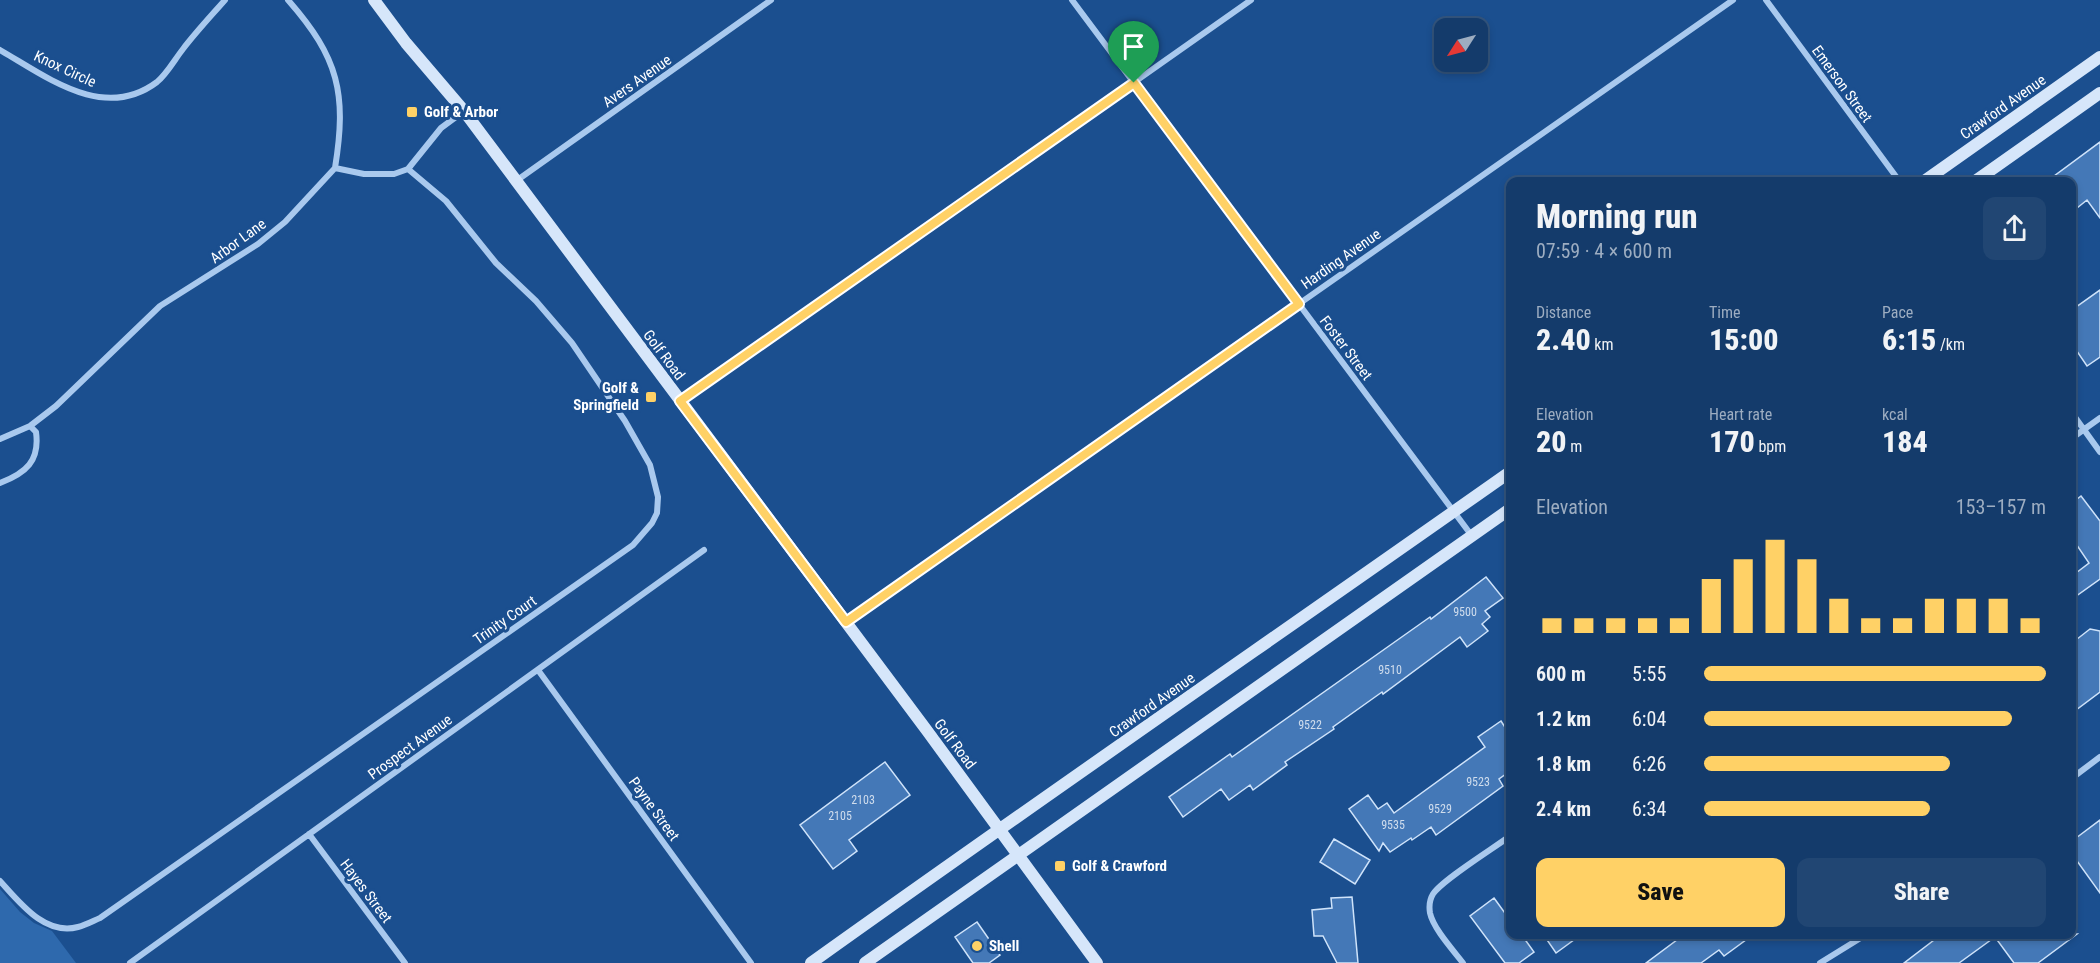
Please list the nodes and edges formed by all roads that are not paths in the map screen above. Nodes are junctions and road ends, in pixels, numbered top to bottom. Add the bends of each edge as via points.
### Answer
1 (225, 0) edge
2 (288, 0) edge
3 (374, 0) edge
4 (771, 0) edge
5 (1072, 0) edge
6 (1251, 0) edge
7 (1732, 0) edge
8 (1766, 0) edge
9 (0, 50) edge
10 (2100, 57) edge
11 (1134, 83) junction
12 (2100, 93) edge
13 (464, 111) junction
14 (334, 168) junction
15 (408, 169) junction
16 (1896, 177) edge
17 (1930, 177) edge
18 (1981, 177) edge
19 (516, 181) junction
20 (1299, 304) junction
21 (680, 401) junction
22 (2076, 418) edge
23 (2100, 418) edge
24 (30, 426) junction
25 (2084, 429) junction
26 (2076, 435) edge
27 (0, 439) edge
28 (2100, 452) edge
29 (1506, 475) edge
30 (0, 483) edge
31 (1454, 512) junction
32 (1506, 512) edge
33 (1472, 536) junction
34 (704, 550) dead end
35 (846, 622) junction
36 (538, 669) junction
37 (2100, 757) edge
38 (2076, 774) edge
39 (999, 829) junction
40 (309, 834) junction
41 (1506, 839) edge
42 (1018, 854) junction
43 (0, 882) edge
44 (1859, 939) edge
45 (130, 963) edge
46 (405, 963) edge
47 (751, 963) edge
48 (811, 963) edge
49 (864, 963) edge
50 (1097, 963) edge
51 (1463, 963) edge
52 (1820, 963) edge

1 - 9 street, Knox Circle via 158,81 114,99 92,97 64,85
2 - 14 street via 313,30 331,62 339,92 340,123
3 - 13 main road, Golf Road
4 - 19 street, Avers Avenue
5 - 11 street, Foster Street
6 - 11 street
7 - 20 street, Harding Avenue
8 - 16 street, Emerson Street
10 - 17 main road, Crawford Avenue
11 - 20 street, Foster Street
11 - 21 street
12 - 18 main road
13 - 15 street via 441,128
13 - 19 main road, Golf Road
14 - 15 street via 364,174 394,174
14 - 24 street, Arbor Lane via 282,224 258,244 160,306
15 - 43 street, Trinity Court via 446,201 496,263 572,343 650,465 658,497 652,523 633,546 100,918 78,927 52,925 37,919
19 - 21 main road, Golf Road
20 - 31 street, Foster Street
20 - 35 street, Harding Avenue
21 - 35 main road, Golf Road
22 - 25 street
23 - 25 street
24 - 27 street, Arbor Lane
24 - 30 street via 36,432 36,454 17,477
25 - 26 street
25 - 28 street
29 - 31 main road, Crawford Avenue
31 - 33 street, Foster Street
31 - 39 main road, Crawford Avenue
32 - 33 main road
33 - 42 main road
34 - 36 street, Prospect Avenue
35 - 39 main road, Golf Road
36 - 40 street, Prospect Avenue
36 - 47 street, Payne Street
37 - 38 street
39 - 42 main road, Golf Road
39 - 48 main road, Crawford Avenue
40 - 45 street, Prospect Avenue
40 - 46 street, Hayes Street
41 - 51 street via 1448,880 1430,902 1434,922
42 - 49 main road
42 - 50 main road, Golf Road
44 - 52 street

